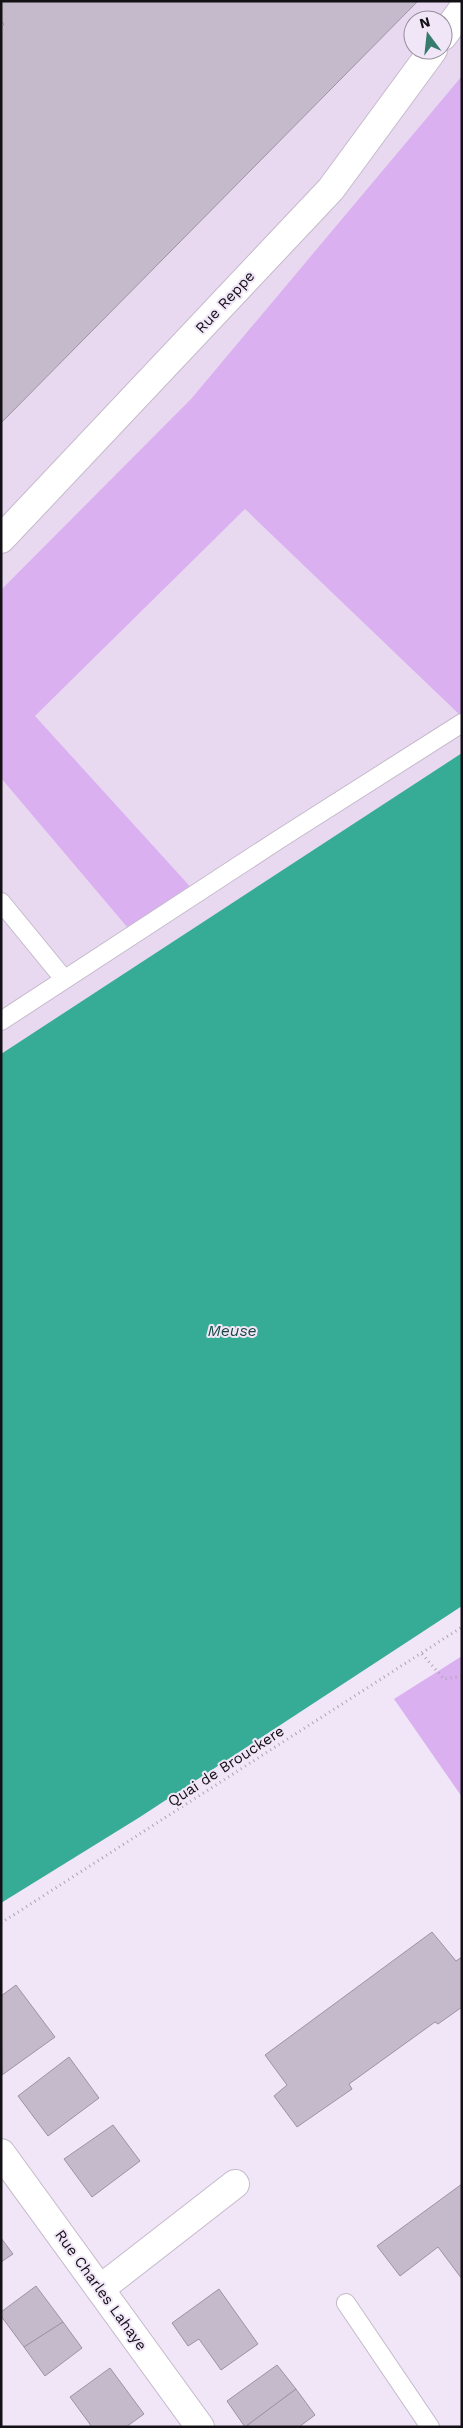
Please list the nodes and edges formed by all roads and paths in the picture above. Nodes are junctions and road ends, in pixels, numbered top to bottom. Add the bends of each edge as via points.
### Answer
1 (462, 10) edge
2 (453, 22) edge
3 (425, 60) edge
4 (1, 540) edge
5 (462, 723) edge
6 (1, 902) edge
7 (64, 979) junction
8 (1, 1021) edge
9 (462, 1627) edge
10 (422, 1654) junction
11 (462, 1676) edge
12 (1, 1923) edge
13 (1, 2153) edge
14 (235, 2184) dead end
15 (100, 2289) junction
16 (346, 2303) dead end
17 (200, 2427) edge
18 (430, 2427) edge

1 - 2 main road
3 - 4 main road, Rue Reppe via 331,189
5 - 7 lane
6 - 7 lane
7 - 8 lane
9 - 10 path, Quai de Brouckere
10 - 11 path via 444,1679
10 - 12 path, Quai de Brouckere
13 - 15 main road, Rue Charles Lahaye
14 - 15 main road
15 - 17 main road, Rue Charles Lahaye
16 - 18 lane

